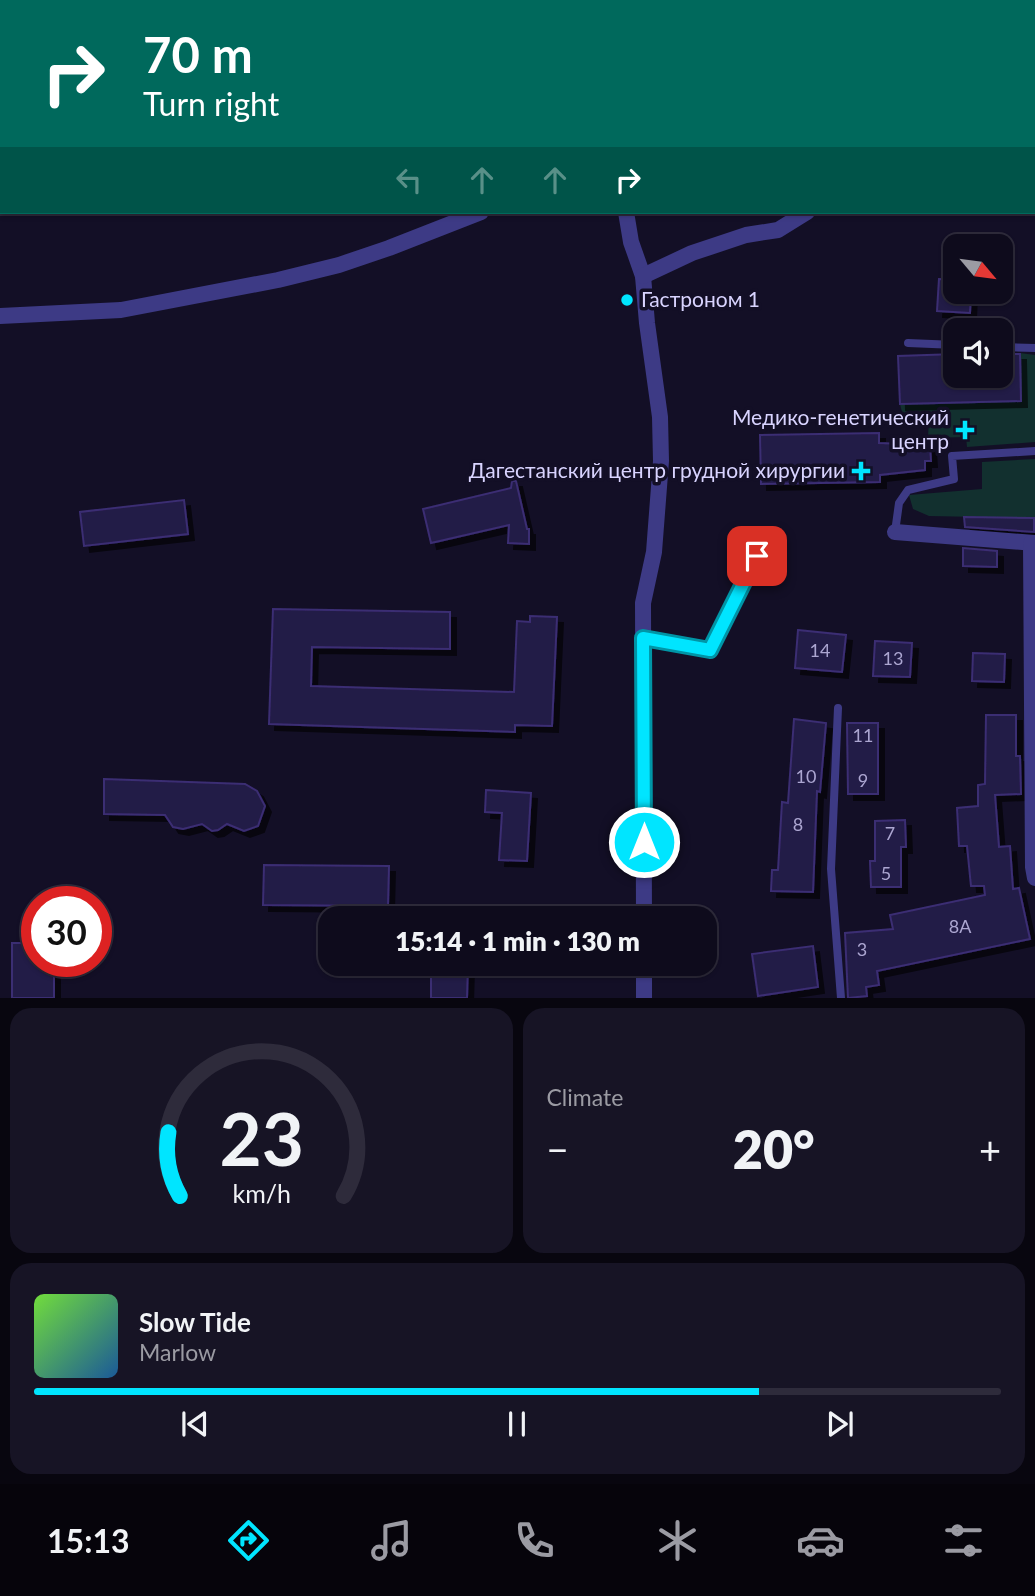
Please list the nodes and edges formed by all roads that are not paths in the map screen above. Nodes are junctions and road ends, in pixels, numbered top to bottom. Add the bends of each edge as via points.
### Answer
1 (476, 214) edge
2 (626, 214) edge
3 (804, 214) edge
4 (643, 276) junction
5 (0, 316) edge
6 (908, 343) dead end
7 (943, 344) edge
8 (1013, 347) edge
9 (1035, 348) edge
10 (1035, 451) edge
11 (895, 532) joint
12 (1033, 543) edge
13 (757, 556) dead end
14 (643, 638) junction
15 (838, 708) dead end
16 (1035, 878) edge
17 (644, 906) edge
18 (644, 976) edge
19 (644, 998) edge
20 (841, 998) edge

1 - 5 street via 339,265 278,280 121,310
2 - 4 street
3 - 4 street via 778,230 692,253
4 - 14 street via 661,461 654,552 643,603
6 - 7 lane
8 - 9 lane
10 - 11 lane via 952,456 954,479 908,490 899,503
11 - 12 street
12 - 16 street
13 - 14 lane via 710,650
14 - 17 street
15 - 20 lane via 831,869
18 - 19 street

